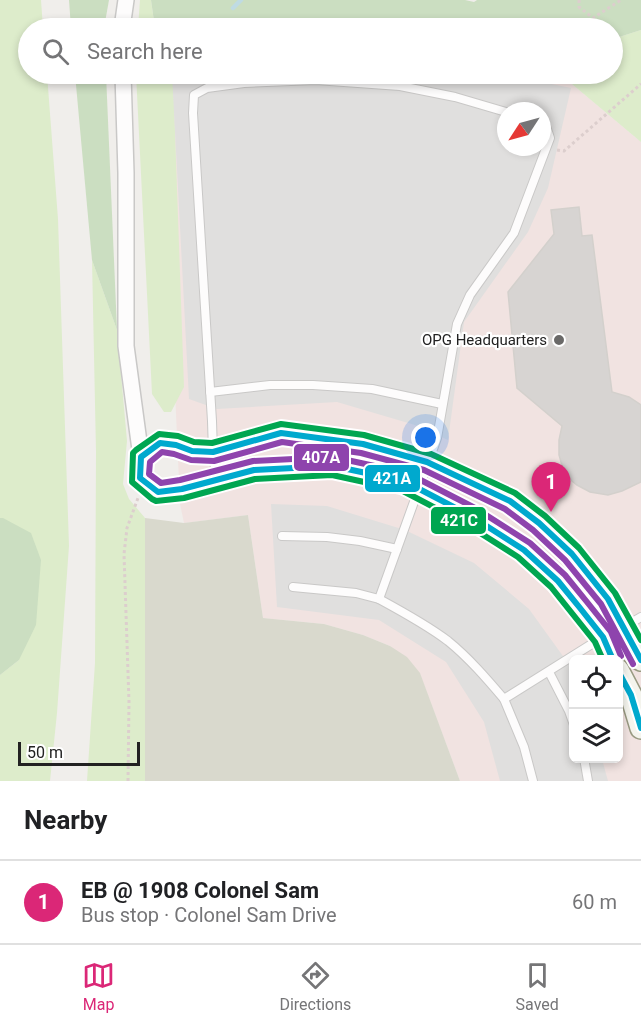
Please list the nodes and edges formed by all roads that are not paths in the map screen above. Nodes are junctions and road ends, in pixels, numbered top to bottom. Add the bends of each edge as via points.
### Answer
1 (126, 0) edge
2 (123, 18) edge
3 (123, 84) edge
4 (235, 84) edge
5 (372, 84) edge
6 (497, 109) edge
7 (543, 156) edge
8 (210, 392) junction
9 (442, 404) junction
10 (213, 452) junction
11 (141, 457) junction
12 (427, 462) junction
13 (216, 479) junction
14 (419, 488) junction
15 (282, 536) dead end
16 (397, 549) junction
17 (292, 587) dead end
18 (379, 599) junction
19 (632, 622) edge
20 (603, 637) junction
21 (612, 655) edge
22 (641, 660) edge
23 (549, 672) junction
24 (623, 680) edge
25 (504, 699) junction
26 (569, 714) edge
27 (641, 728) edge
28 (585, 763) edge
29 (532, 781) edge
30 (588, 781) edge

1 - 2 street
3 - 11 street via 126,346
4 - 8 lane via 207,87 194,95
5 - 6 lane via 455,97
7 - 9 lane via 514,233 470,295 457,324
8 - 9 lane via 313,385 372,389
8 - 10 lane
9 - 12 lane via 437,438
10 - 11 street via 160,443
10 - 12 street via 281,433 363,444
10 - 13 lane
11 - 13 street via 140,478 158,492
12 - 14 lane
12 - 19 street via 510,501 539,523
13 - 14 street via 254,470 333,466 404,481
14 - 16 lane
14 - 20 street via 524,550 558,581
15 - 16 lane via 327,537
16 - 18 lane
17 - 18 lane
18 - 25 lane via 450,642
19 - 20 lane
19 - 22 street
20 - 21 street
20 - 23 lane
23 - 25 lane
23 - 26 lane
24 - 27 street
25 - 29 lane via 524,747
28 - 30 lane

